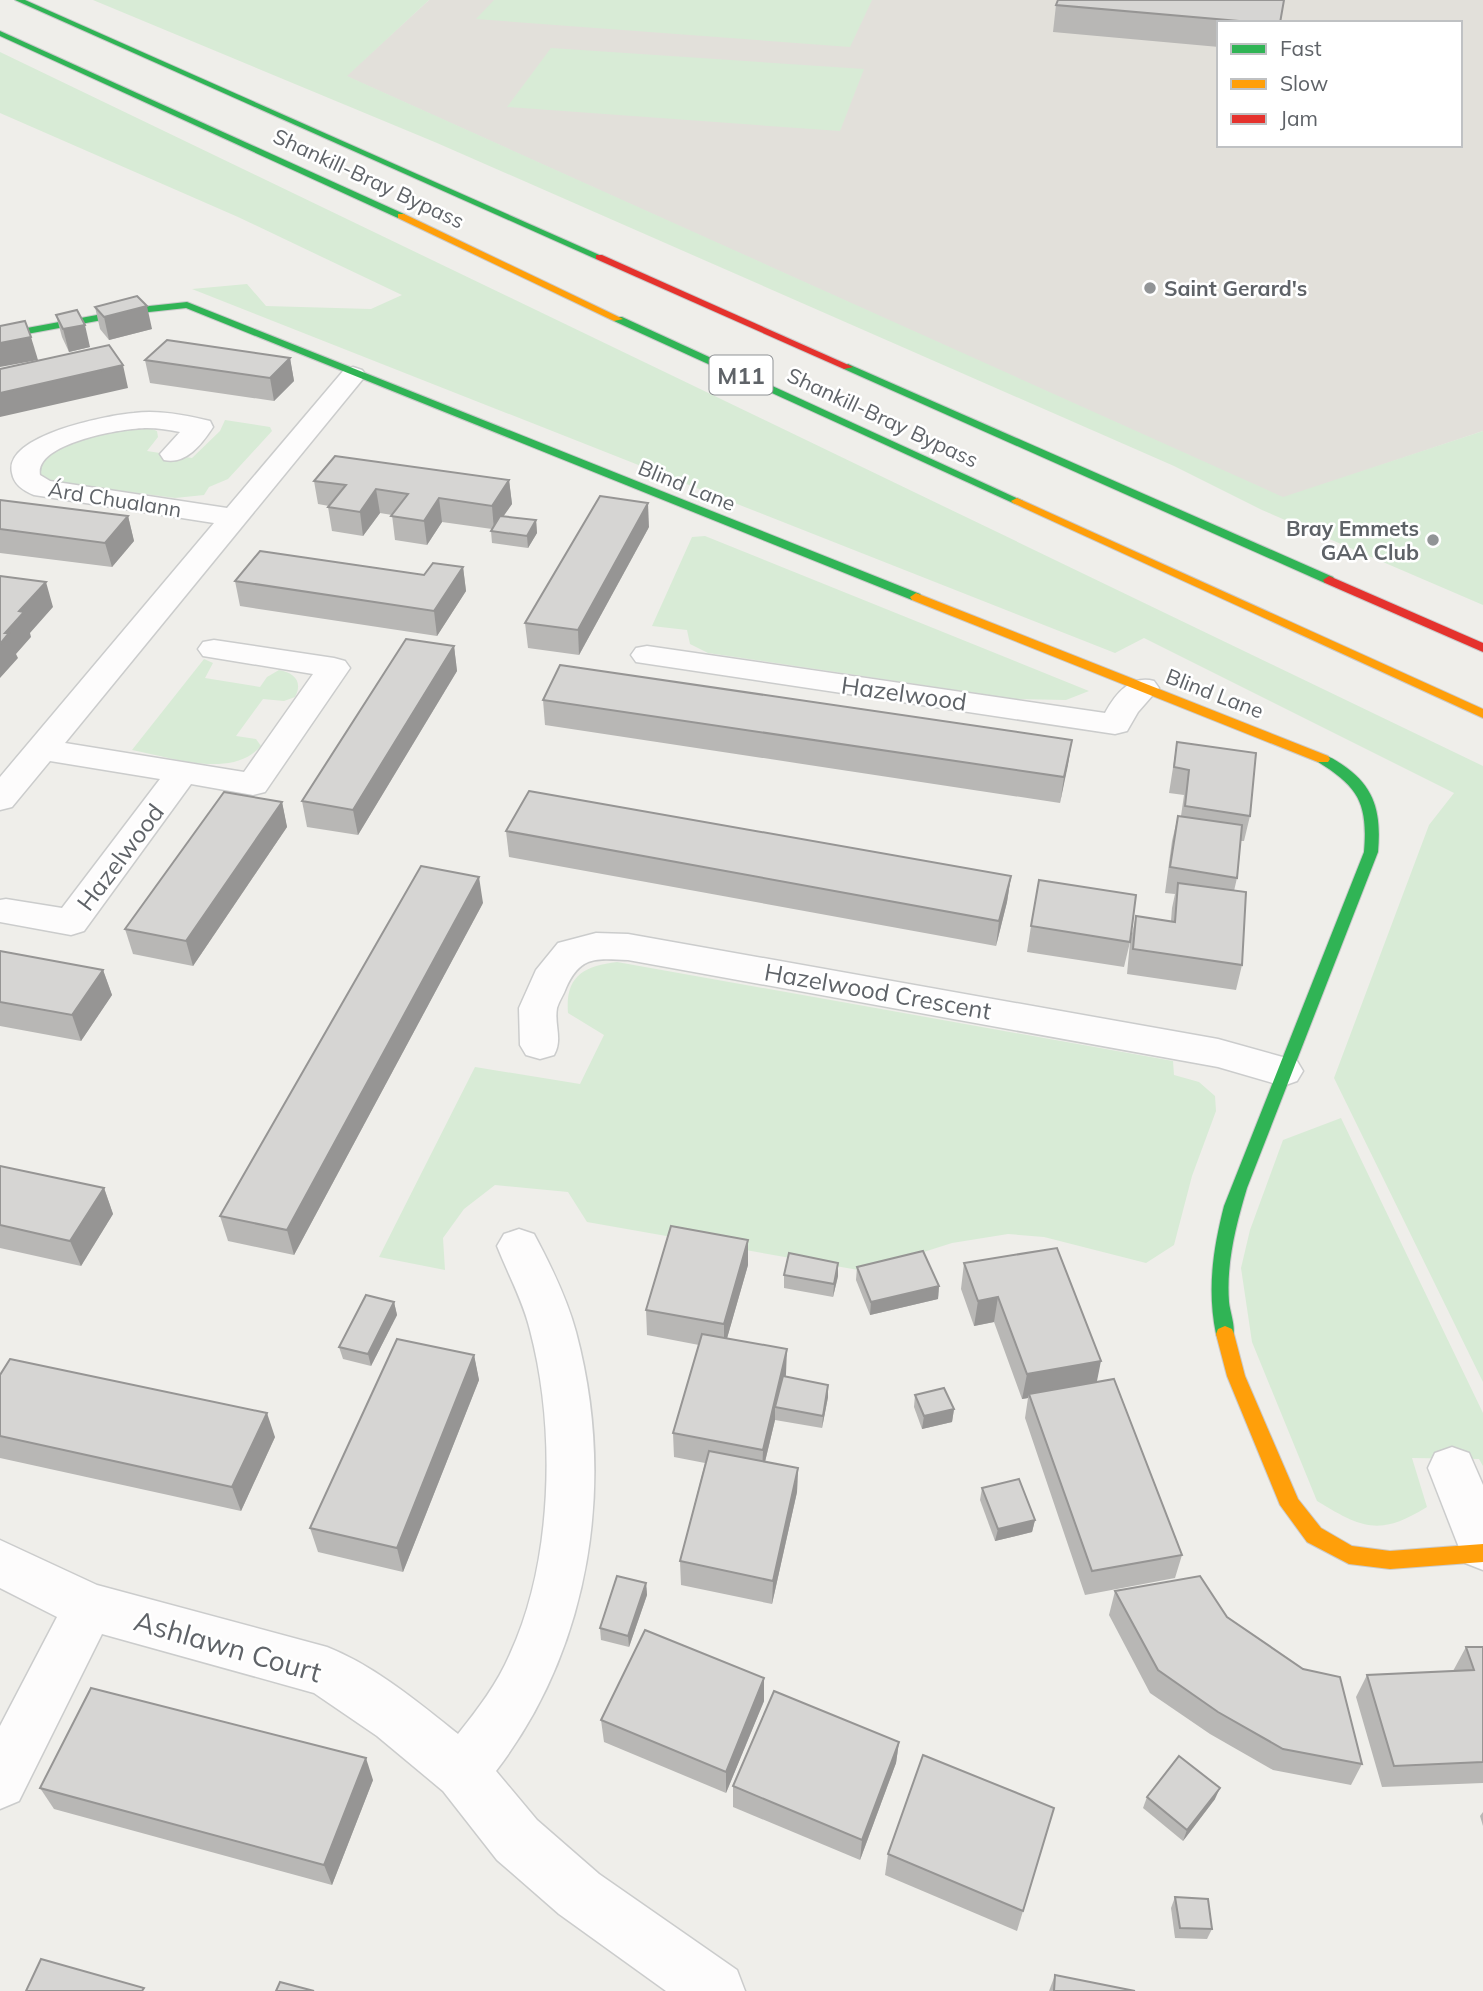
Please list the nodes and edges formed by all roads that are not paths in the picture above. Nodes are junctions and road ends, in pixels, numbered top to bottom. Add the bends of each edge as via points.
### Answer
1 (19, 0) edge
2 (0, 33) edge
3 (0, 337) edge
4 (353, 374) junction
5 (173, 454) dead end
6 (235, 518) junction
7 (1483, 648) edge
8 (214, 649) dead end
9 (647, 655) dead end
10 (1143, 688) junction
11 (1483, 714) edge
12 (41, 749) junction
13 (182, 773) junction
14 (0, 799) edge
15 (6, 911) dead end
16 (540, 1045) dead end
17 (1283, 1071) junction
18 (519, 1246) dead end
19 (1452, 1468) dead end
20 (1483, 1547) edge
21 (1483, 1553) edge
22 (0, 1563) edge
23 (89, 1607) junction
24 (462, 1772) junction
25 (0, 1782) edge
26 (716, 1991) edge

1 - 7 main road, Shankill-Bray Bypass / M11
2 - 11 main road, Shankill-Bray Bypass / M11
3 - 4 main road, Blind Lane via 144,308 187,305
4 - 6 street
4 - 10 main road, Blind Lane
5 - 6 street, Árd Chualann via 200,427 155,420 130,422 49,442 34,451 25,474 31,484 44,489
6 - 12 street
8 - 13 street, Hazelwood via 334,668 253,784
9 - 10 street, Hazelwood via 1115,724
10 - 17 main road, Blind Lane via 1317,755 1349,773 1365,790 1376,823 1371,852
12 - 13 street, Hazelwood
12 - 14 street
13 - 15 street, Hazelwood via 71,922
16 - 17 street, Hazelwood Crescent via 538,1007 555,970 571,952 596,946 628,947 1218,1053
17 - 21 main road via 1224,1236 1220,1273 1223,1327 1236,1376 1290,1505 1314,1535 1349,1555 1390,1560
18 - 24 street via 553,1330 565,1393 571,1454 566,1539 542,1643 513,1703
19 - 20 street
22 - 23 street, Ashlawn Court
23 - 24 street, Ashlawn Court via 327,1672 396,1718
23 - 25 street
24 - 26 street, Ashlawn Court via 517,1840 579,1894

